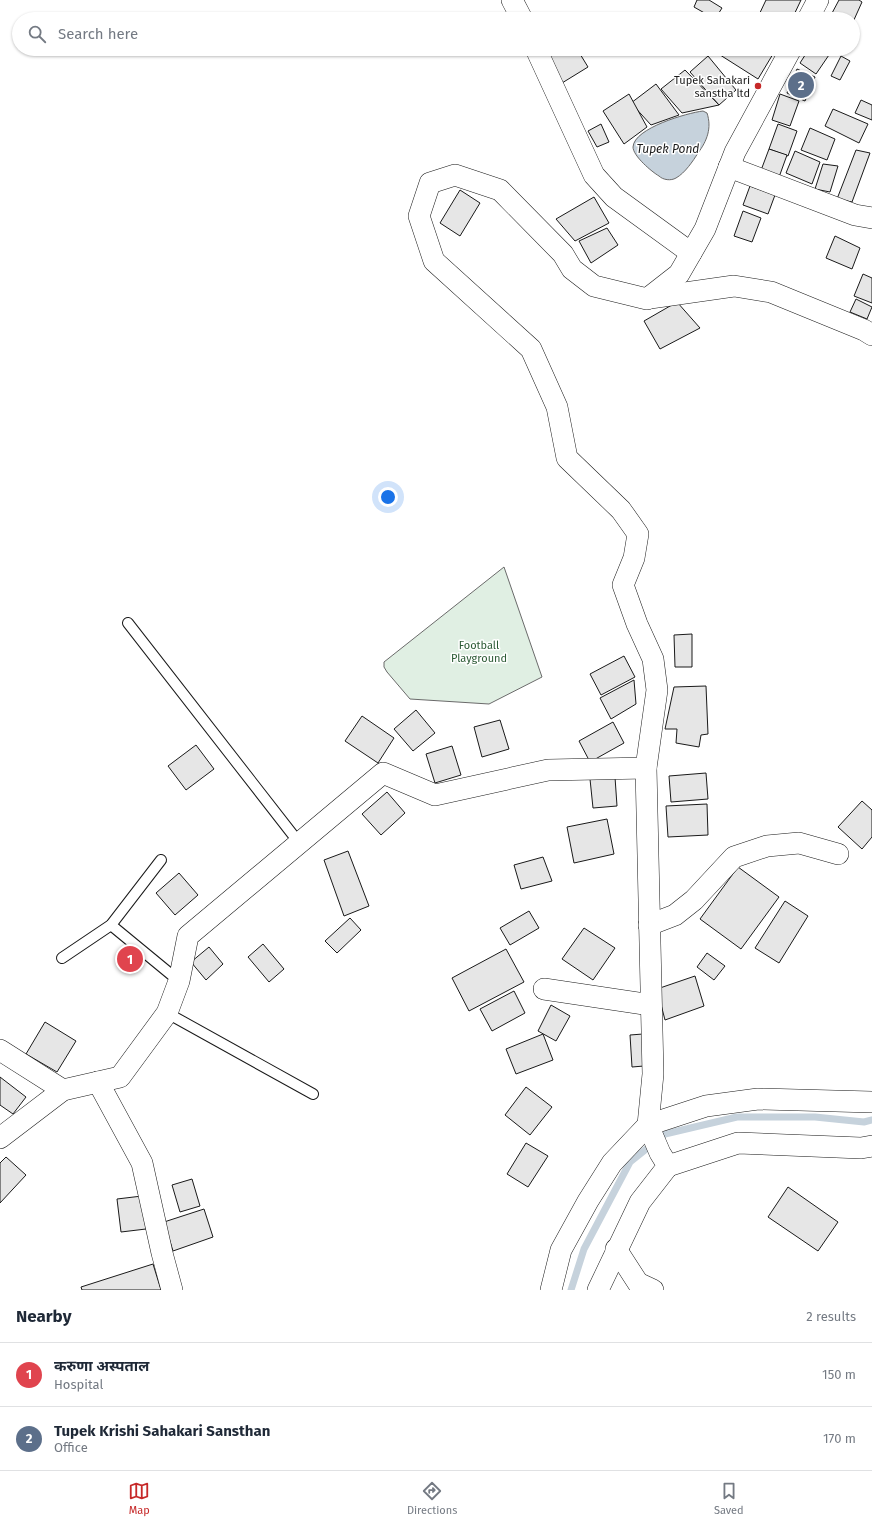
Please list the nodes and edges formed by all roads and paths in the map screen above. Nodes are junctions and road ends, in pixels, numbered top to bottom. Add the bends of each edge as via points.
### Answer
1 (512, 0) edge
2 (818, 0) edge
3 (518, 12) edge
4 (812, 12) edge
5 (539, 56) edge
6 (787, 56) edge
7 (729, 167) junction
8 (872, 218) edge
9 (691, 253) junction
10 (647, 298) junction
11 (872, 335) edge
12 (128, 623) dead end
13 (646, 768) junction
14 (300, 844) junction
15 (838, 854) dead end
16 (161, 860) dead end
17 (648, 924) junction
18 (111, 925) junction
19 (62, 958) dead end
20 (179, 981) junction
21 (544, 989) dead end
22 (651, 1005) junction
23 (166, 1012) junction
24 (0, 1050) edge
25 (98, 1082) junction
26 (63, 1090) junction
27 (313, 1094) dead end
28 (872, 1102) edge
29 (0, 1138) edge
30 (657, 1145) junction
31 (872, 1146) edge
32 (616, 1249) junction
33 (172, 1290) edge
34 (551, 1290) edge
35 (598, 1290) edge
36 (652, 1290) edge

1 - 3 street
2 - 4 street
5 - 9 street via 594,175 614,197
6 - 7 street
7 - 8 street via 855,216
7 - 9 street via 705,229
9 - 10 street via 679,274
10 - 11 street via 734,286 771,292
10 - 13 street via 594,286 572,270 563,254 500,190 456,175 430,182 419,216 434,260 531,349 557,407 566,458 621,510 638,534 634,558 623,585 653,659 657,690
12 - 14 lane
13 - 14 street via 548,770 435,795 383,773
13 - 17 street
14 - 20 street via 188,936
15 - 17 street via 799,843 767,846 734,857 694,900 675,915
16 - 18 lane
17 - 22 street
18 - 19 lane
18 - 20 lane
20 - 23 street
21 - 22 street
22 - 30 street
23 - 25 street via 120,1077
23 - 27 lane
24 - 26 street
25 - 26 street
25 - 33 street via 142,1163
26 - 29 street
28 - 30 street via 758,1098 706,1106
30 - 31 street via 738,1143 861,1148
30 - 32 street via 640,1202
30 - 34 street via 612,1163 561,1250
32 - 35 street
32 - 36 street via 638,1282

